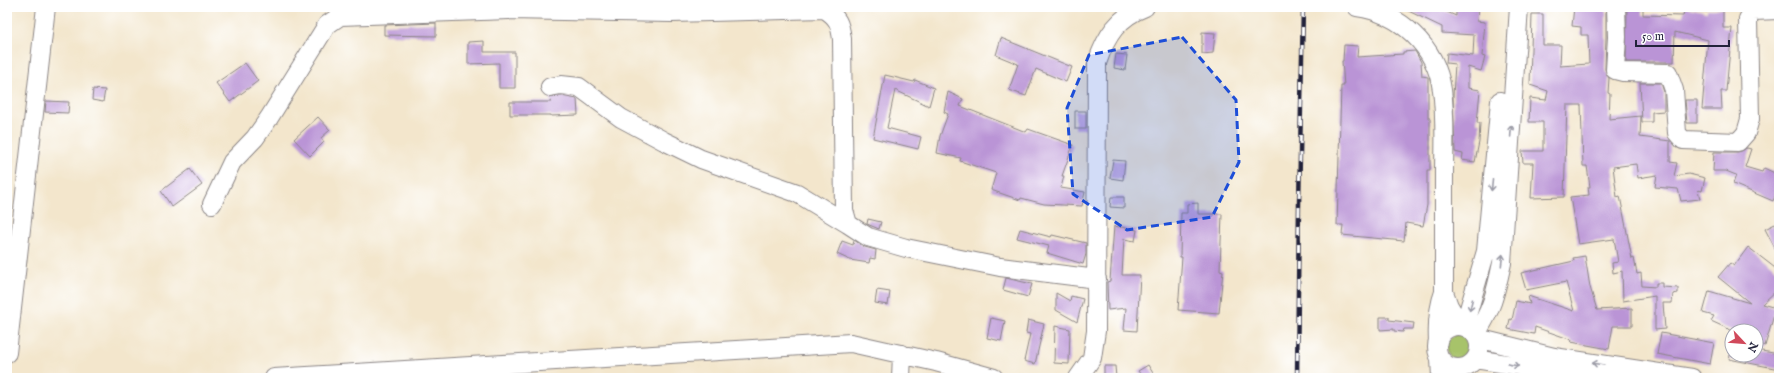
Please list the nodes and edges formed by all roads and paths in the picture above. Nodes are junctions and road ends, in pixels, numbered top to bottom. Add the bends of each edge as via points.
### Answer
1 (46, 7) edge
2 (1145, 7) edge
3 (1357, 7) edge
4 (1506, 7) edge
5 (1519, 7) edge
6 (1616, 7) edge
7 (509, 9) edge
8 (593, 9) edge
9 (1779, 10) edge
10 (837, 11) edge
11 (550, 87) dead end
12 (212, 204) dead end
13 (848, 224) junction
14 (1097, 279) junction
15 (1444, 292) junction
16 (1469, 331) junction
17 (1439, 350) junction
18 (7, 353) edge
19 (902, 354) junction
20 (1462, 368) edge
21 (1551, 375) edge
22 (274, 378) edge
23 (901, 378) edge
24 (994, 378) edge
25 (1080, 378) edge
26 (1441, 378) edge
27 (1595, 378) edge
28 (1692, 378) edge

1 - 18 street
2 - 14 street via 1116,25 1104,42 1098,63
3 - 15 street via 1371,9 1405,25 1421,42 1433,62 1442,89
4 -> 16 street via 1499,119 1486,251
16 -> 5 street via 1487,318 1502,262
6 - 9 street via 1615,70 1668,73 1674,90 1677,133 1683,140 1738,142 1746,133 1750,119 1748,18 1752,11
7 - 8 street
7 - 12 street via 340,16 326,25 266,123 232,162
8 - 10 street via 671,13 808,8
10 - 13 street via 842,39 844,210
11 - 13 street via 579,87 621,118 664,141 701,159 797,193
13 - 14 street via 868,237 906,248 1000,266
14 - 25 street via 1096,332 1092,358
15 - 16 street via 1449,306
15 - 17 street via 1439,310
16 - 17 street via 1449,328 1440,336
16 - 20 street via 1479,349
28 -> 16 street via 1554,357
17 - 20 street via 1449,366
17 - 26 street
19 - 22 street via 851,343
19 - 23 street
19 - 24 street
20 -> 21 street via 1504,363
21 - 27 street

